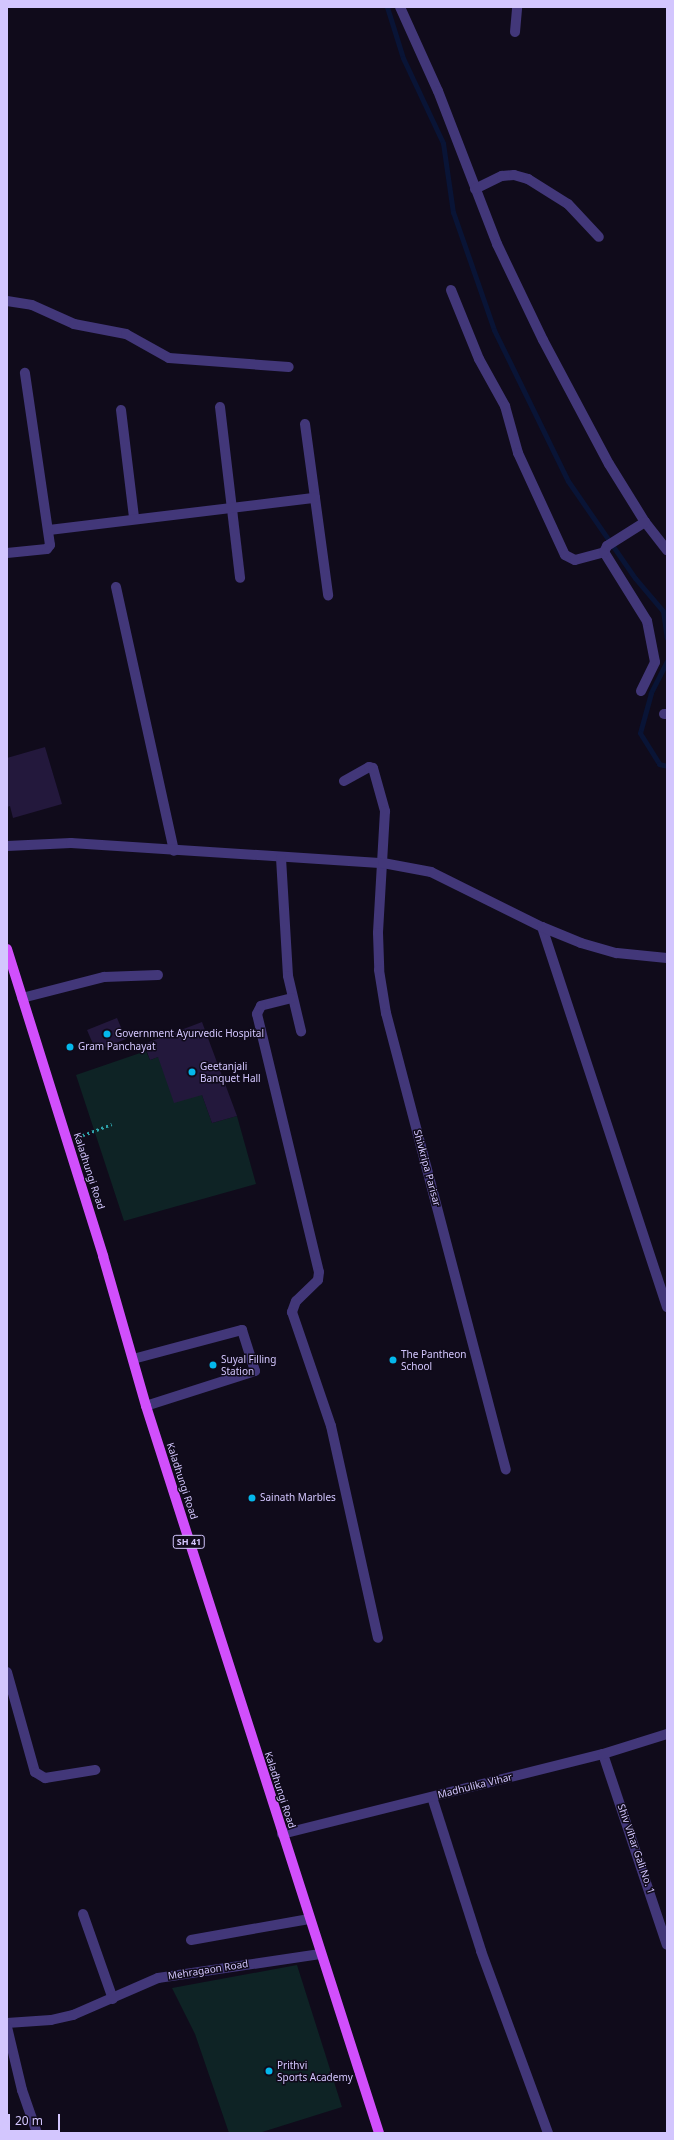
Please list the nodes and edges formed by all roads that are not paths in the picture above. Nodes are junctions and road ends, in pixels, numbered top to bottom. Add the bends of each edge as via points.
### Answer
1 (400, 7) edge
2 (517, 7) edge
3 (515, 32) dead end
4 (475, 189) junction
5 (599, 237) dead end
6 (451, 290) dead end
7 (7, 301) edge
8 (290, 367) dead end
9 (25, 373) dead end
10 (220, 407) dead end
11 (121, 410) dead end
12 (305, 424) dead end
13 (315, 498) junction
14 (230, 509) junction
15 (134, 518) junction
16 (645, 522) junction
17 (49, 530) junction
18 (665, 545) edge
19 (605, 549) junction
20 (7, 554) edge
21 (240, 578) dead end
22 (116, 587) dead end
23 (328, 595) dead end
24 (641, 691) dead end
25 (344, 781) dead end
26 (7, 846) edge
27 (174, 851) junction
28 (281, 858) junction
29 (384, 863) junction
30 (542, 927) junction
31 (7, 949) edge
32 (667, 958) edge
33 (158, 975) dead end
34 (22, 998) junction
35 (292, 998) junction
36 (301, 1031) dead end
37 (667, 1307) edge
38 (133, 1359) junction
39 (146, 1406) junction
40 (506, 1470) dead end
41 (378, 1638) dead end
42 (7, 1672) edge
43 (667, 1734) edge
44 (603, 1754) junction
45 (95, 1770) dead end
46 (432, 1797) junction
47 (282, 1834) junction
48 (84, 1914) dead end
49 (309, 1919) junction
50 (191, 1940) dead end
51 (667, 1945) edge
52 (320, 1954) junction
53 (113, 1999) junction
54 (7, 2023) edge
55 (7, 2027) edge
56 (37, 2133) edge
57 (379, 2133) edge
58 (548, 2133) edge

1 - 4 street via 438,91
2 - 3 street
4 - 5 street via 502,176 514,174 528,179 568,204
4 - 16 street via 497,244 544,340 609,464
6 - 19 street via 479,359 505,406 518,453 565,555 575,560
7 - 8 street via 32,305 74,324 126,334 169,358
9 - 17 street
10 - 14 street
11 - 15 street
12 - 13 street
13 - 14 street
13 - 23 street
14 - 15 street
14 - 21 street
15 - 17 street
16 - 18 street
16 - 19 street
17 - 20 street via 50,545 47,549
19 - 24 street via 647,621 655,662
22 - 27 street
25 - 29 street, Shivkripa Parisar via 373,768 386,817
26 - 27 street via 71,843
27 - 28 street
28 - 29 street
28 - 35 street via 288,976
29 - 30 street via 431,872
29 - 40 street, Shivkripa Parisar via 378,933 379,970 386,1013
30 - 32 street via 581,943 617,953
30 - 37 street
31 - 34 main road, Kaladhungi Road / SH 41
33 - 34 street via 104,977
34 - 38 main road, Kaladhungi Road / SH 41
35 - 36 street
35 - 41 street via 262,1006 257,1014 319,1272 318,1280 296,1302 292,1312 331,1426
38 - 39 main road, Kaladhungi Road / SH 41
38 - 39 street via 242,1330 255,1371
39 - 47 main road, Kaladhungi Road / SH 41
42 - 45 street via 35,1772 45,1778
43 - 44 street, Madhulika Vihar
44 - 46 street, Madhulika Vihar
44 - 51 street, Shiv Vihar Gali No. 1
46 - 47 street, Madhulika Vihar
46 - 58 street via 481,1951
47 - 49 main road, Kaladhungi Road / SH 41
48 - 53 street
49 - 50 street
49 - 52 main road, Kaladhungi Road / SH 41
52 - 53 street, Mehragaon Road via 158,1978
52 - 57 main road, Kaladhungi Road / SH 41
53 - 54 street, Mehragaon Road via 73,2015 51,2020
55 - 56 street via 22,2090

